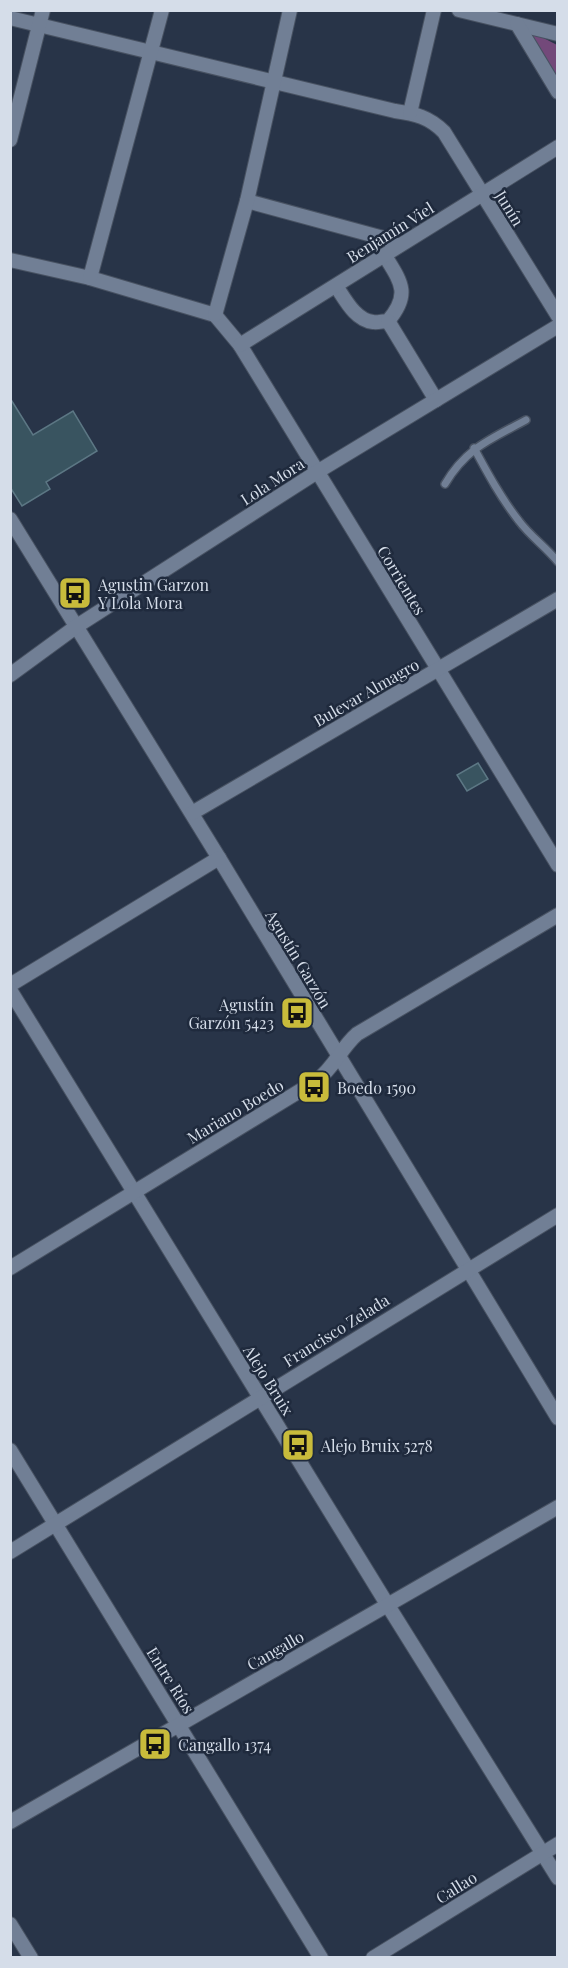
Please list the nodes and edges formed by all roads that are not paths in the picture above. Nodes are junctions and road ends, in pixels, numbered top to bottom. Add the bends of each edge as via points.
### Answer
1 (43, 10) edge
2 (162, 10) edge
3 (290, 10) edge
4 (434, 10) edge
5 (459, 10) edge
6 (10, 18) edge
7 (516, 24) junction
8 (39, 25) junction
9 (558, 34) edge
10 (150, 52) junction
11 (273, 82) junction
12 (558, 92) edge
13 (410, 113) junction
14 (10, 140) edge
15 (558, 147) edge
16 (482, 195) junction
17 (247, 201) junction
18 (398, 246) junction
19 (384, 256) junction
20 (10, 260) edge
21 (90, 278) junction
22 (336, 285) junction
23 (215, 315) junction
24 (558, 316) edge
25 (388, 321) junction
26 (558, 326) edge
27 (240, 345) junction
28 (436, 400) junction
29 (526, 420) dead end
30 (474, 448) junction
31 (317, 472) junction
32 (445, 484) dead end
33 (12, 526) edge
34 (558, 562) edge
35 (558, 599) edge
36 (77, 626) junction
37 (438, 669) junction
38 (10, 675) edge
39 (192, 813) junction
40 (219, 858) junction
41 (558, 865) edge
42 (558, 915) edge
43 (10, 985) edge
44 (10, 990) edge
45 (339, 1058) junction
46 (134, 1192) junction
47 (558, 1215) edge
48 (10, 1268) edge
49 (468, 1268) junction
50 (260, 1397) junction
51 (558, 1418) edge
52 (10, 1450) edge
53 (558, 1507) edge
54 (56, 1524) junction
55 (10, 1552) edge
56 (387, 1604) junction
57 (179, 1725) junction
58 (10, 1822) edge
59 (558, 1844) edge
60 (542, 1853) junction
61 (558, 1878) edge
62 (10, 1924) edge
63 (31, 1958) edge
64 (321, 1958) edge
65 (373, 1958) edge

1 - 8 street
2 - 10 street
3 - 11 street
4 - 13 street
5 - 7 street
6 - 8 street
7 - 9 street
7 - 12 street
8 - 10 street
8 - 14 street
10 - 11 street
10 - 21 street
11 - 13 street
11 - 17 street
13 - 16 street, Junín via 432,120 444,132
15 - 16 street, Benjamín Viel
16 - 18 street, Benjamín Viel
16 - 24 street, Junín
17 - 18 street via 387,239
17 - 23 street
18 - 19 street, Benjamín Viel
19 - 22 street, Benjamín Viel
19 - 25 street via 400,281 402,296 399,308
20 - 21 street
21 - 23 street
22 - 25 street via 362,318
22 - 27 street, Benjamín Viel
23 - 27 street, Corrientes
25 - 28 street
26 - 28 street, Lola Mora
27 - 31 street, Corrientes
28 - 31 street, Lola Mora
29 - 30 lane
30 - 32 lane
30 - 34 lane via 504,502
31 - 36 street, Lola Mora
31 - 37 street, Corrientes
33 - 36 street, Agustín Garzón
35 - 37 street, Bulevar Almagro
36 - 38 street, Lola Mora
36 - 39 street, Agustín Garzón
37 - 39 street, Bulevar Almagro
37 - 41 street, Corrientes
39 - 40 street, Agustín Garzón
40 - 43 street
40 - 45 street, Agustín Garzón
42 - 45 street, Mariano Boedo via 357,1034
44 - 46 street, Alejo Bruix
45 - 46 street, Mariano Boedo via 316,1081
45 - 49 street, Agustín Garzón
46 - 48 street, Mariano Boedo
46 - 50 street, Alejo Bruix
47 - 49 street, Francisco Zelada
49 - 50 street, Francisco Zelada
49 - 51 street, Agustín Garzón
50 - 54 street, Francisco Zelada
50 - 56 street, Alejo Bruix
52 - 54 street, Entre Ríos
53 - 56 street, Cangallo
54 - 55 street, Francisco Zelada
54 - 57 street, Entre Ríos
56 - 57 street, Cangallo
56 - 60 street, Alejo Bruix
57 - 58 street, Cangallo
57 - 64 street, Entre Ríos
59 - 60 street, Callao
60 - 61 street, Alejo Bruix
60 - 65 street, Callao
62 - 63 street

